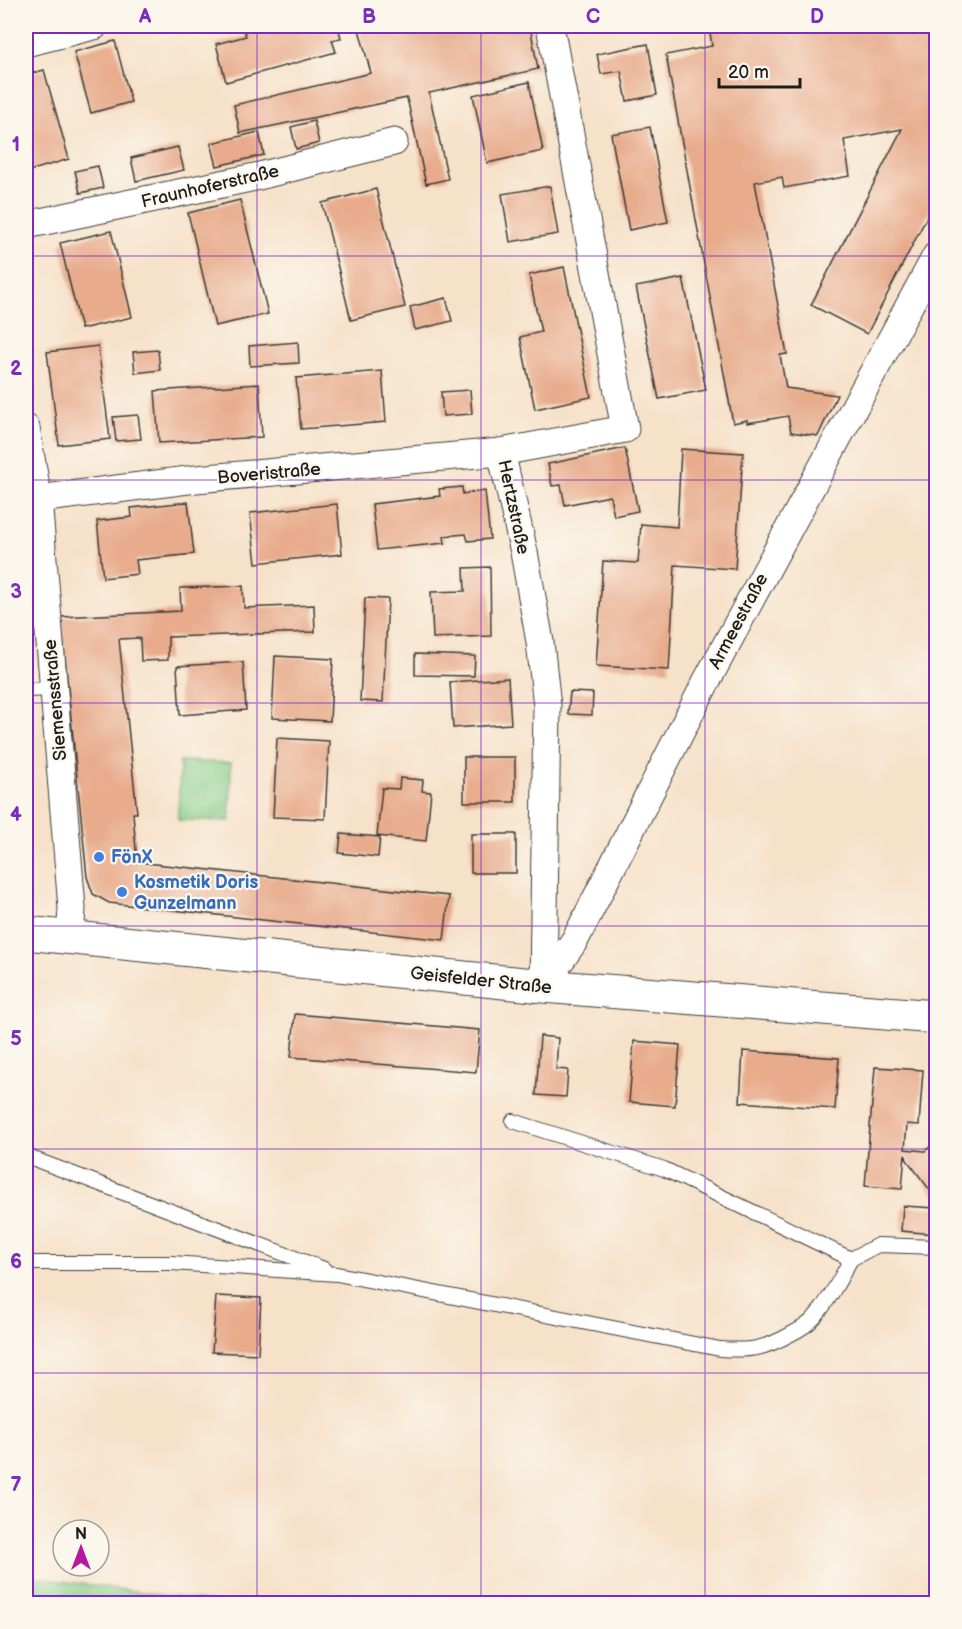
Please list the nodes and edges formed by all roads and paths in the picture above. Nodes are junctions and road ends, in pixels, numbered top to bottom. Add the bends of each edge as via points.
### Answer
1 (94, 26) edge
2 (550, 26) edge
3 (26, 43) edge
4 (394, 142) dead end
5 (26, 225) edge
6 (936, 256) edge
7 (26, 428) edge
8 (501, 452) junction
9 (38, 499) junction
10 (54, 688) junction
11 (26, 690) edge
12 (26, 933) edge
13 (70, 938) junction
14 (543, 986) junction
15 (936, 1017) edge
16 (513, 1121) dead end
17 (26, 1156) edge
18 (936, 1247) edge
19 (851, 1259) junction
20 (26, 1263) edge
21 (337, 1274) junction

1 - 3 street
2 - 8 street, Hertzstraße via 625,429
4 - 5 street, Fraunhoferstraße via 255,177
6 - 14 street, Armeestraße via 705,684 575,940
7 - 9 street, Siemensstraße
8 - 9 street, Boveristraße via 196,479
8 - 14 street, Hertzstraße via 528,575 548,706
9 - 10 street, Siemensstraße
10 - 11 lane
10 - 13 street, Siemensstraße via 72,908
12 - 13 main road, Geisfelder Straße
13 - 14 main road, Geisfelder Straße
14 - 15 main road, Geisfelder Straße
16 - 19 lane via 664,1169
17 - 21 lane
18 - 19 lane via 878,1245
19 - 21 lane via 812,1320 769,1346 747,1350 709,1347
20 - 21 lane via 171,1263

